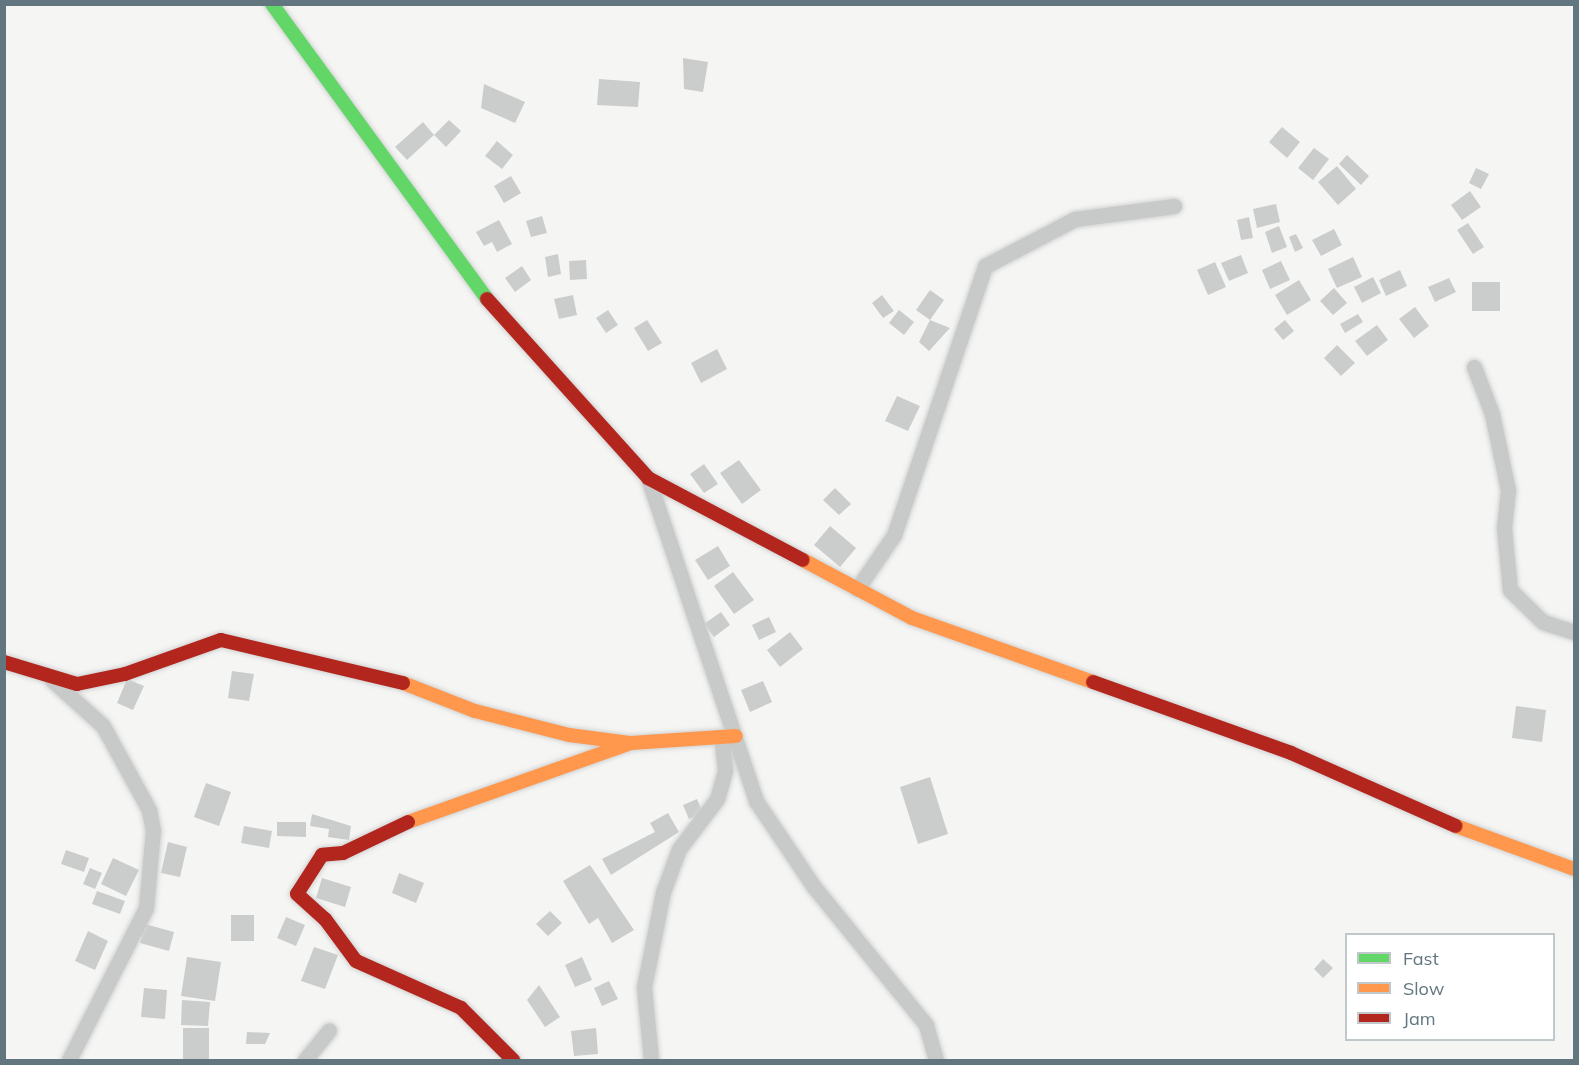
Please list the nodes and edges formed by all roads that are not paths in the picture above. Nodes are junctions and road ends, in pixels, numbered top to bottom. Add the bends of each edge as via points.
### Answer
1 (272, 4) edge
2 (1174, 206) dead end
3 (1474, 367) dead end
4 (648, 478) junction
5 (857, 590) junction
6 (1575, 632) edge
7 (4, 662) edge
8 (49, 677) junction
9 (729, 738) junction
10 (631, 743) junction
11 (1575, 870) edge
12 (329, 1030) dead end
13 (69, 1060) edge
14 (305, 1060) edge
15 (513, 1060) edge
16 (651, 1060) edge
17 (936, 1060) edge

1 - 4 street via 459,266 565,392
2 - 5 street via 1075,219 985,266 894,535
3 - 6 street via 1492,414 1508,490 1504,528 1510,590 1544,622
4 - 5 street
4 - 9 street
5 - 11 street via 993,650 1291,753 1464,829
7 - 8 street
8 - 10 street via 78,684 199,645 248,643 384,675 528,726
8 - 13 street via 103,726 149,810 153,830 146,908
9 - 10 street
9 - 16 street via 717,799 680,849 663,892 644,987
9 - 17 street via 768,824 926,1025
10 - 15 street via 435,810 343,853 322,855 297,894 325,919 356,961 461,1008
12 - 14 street

